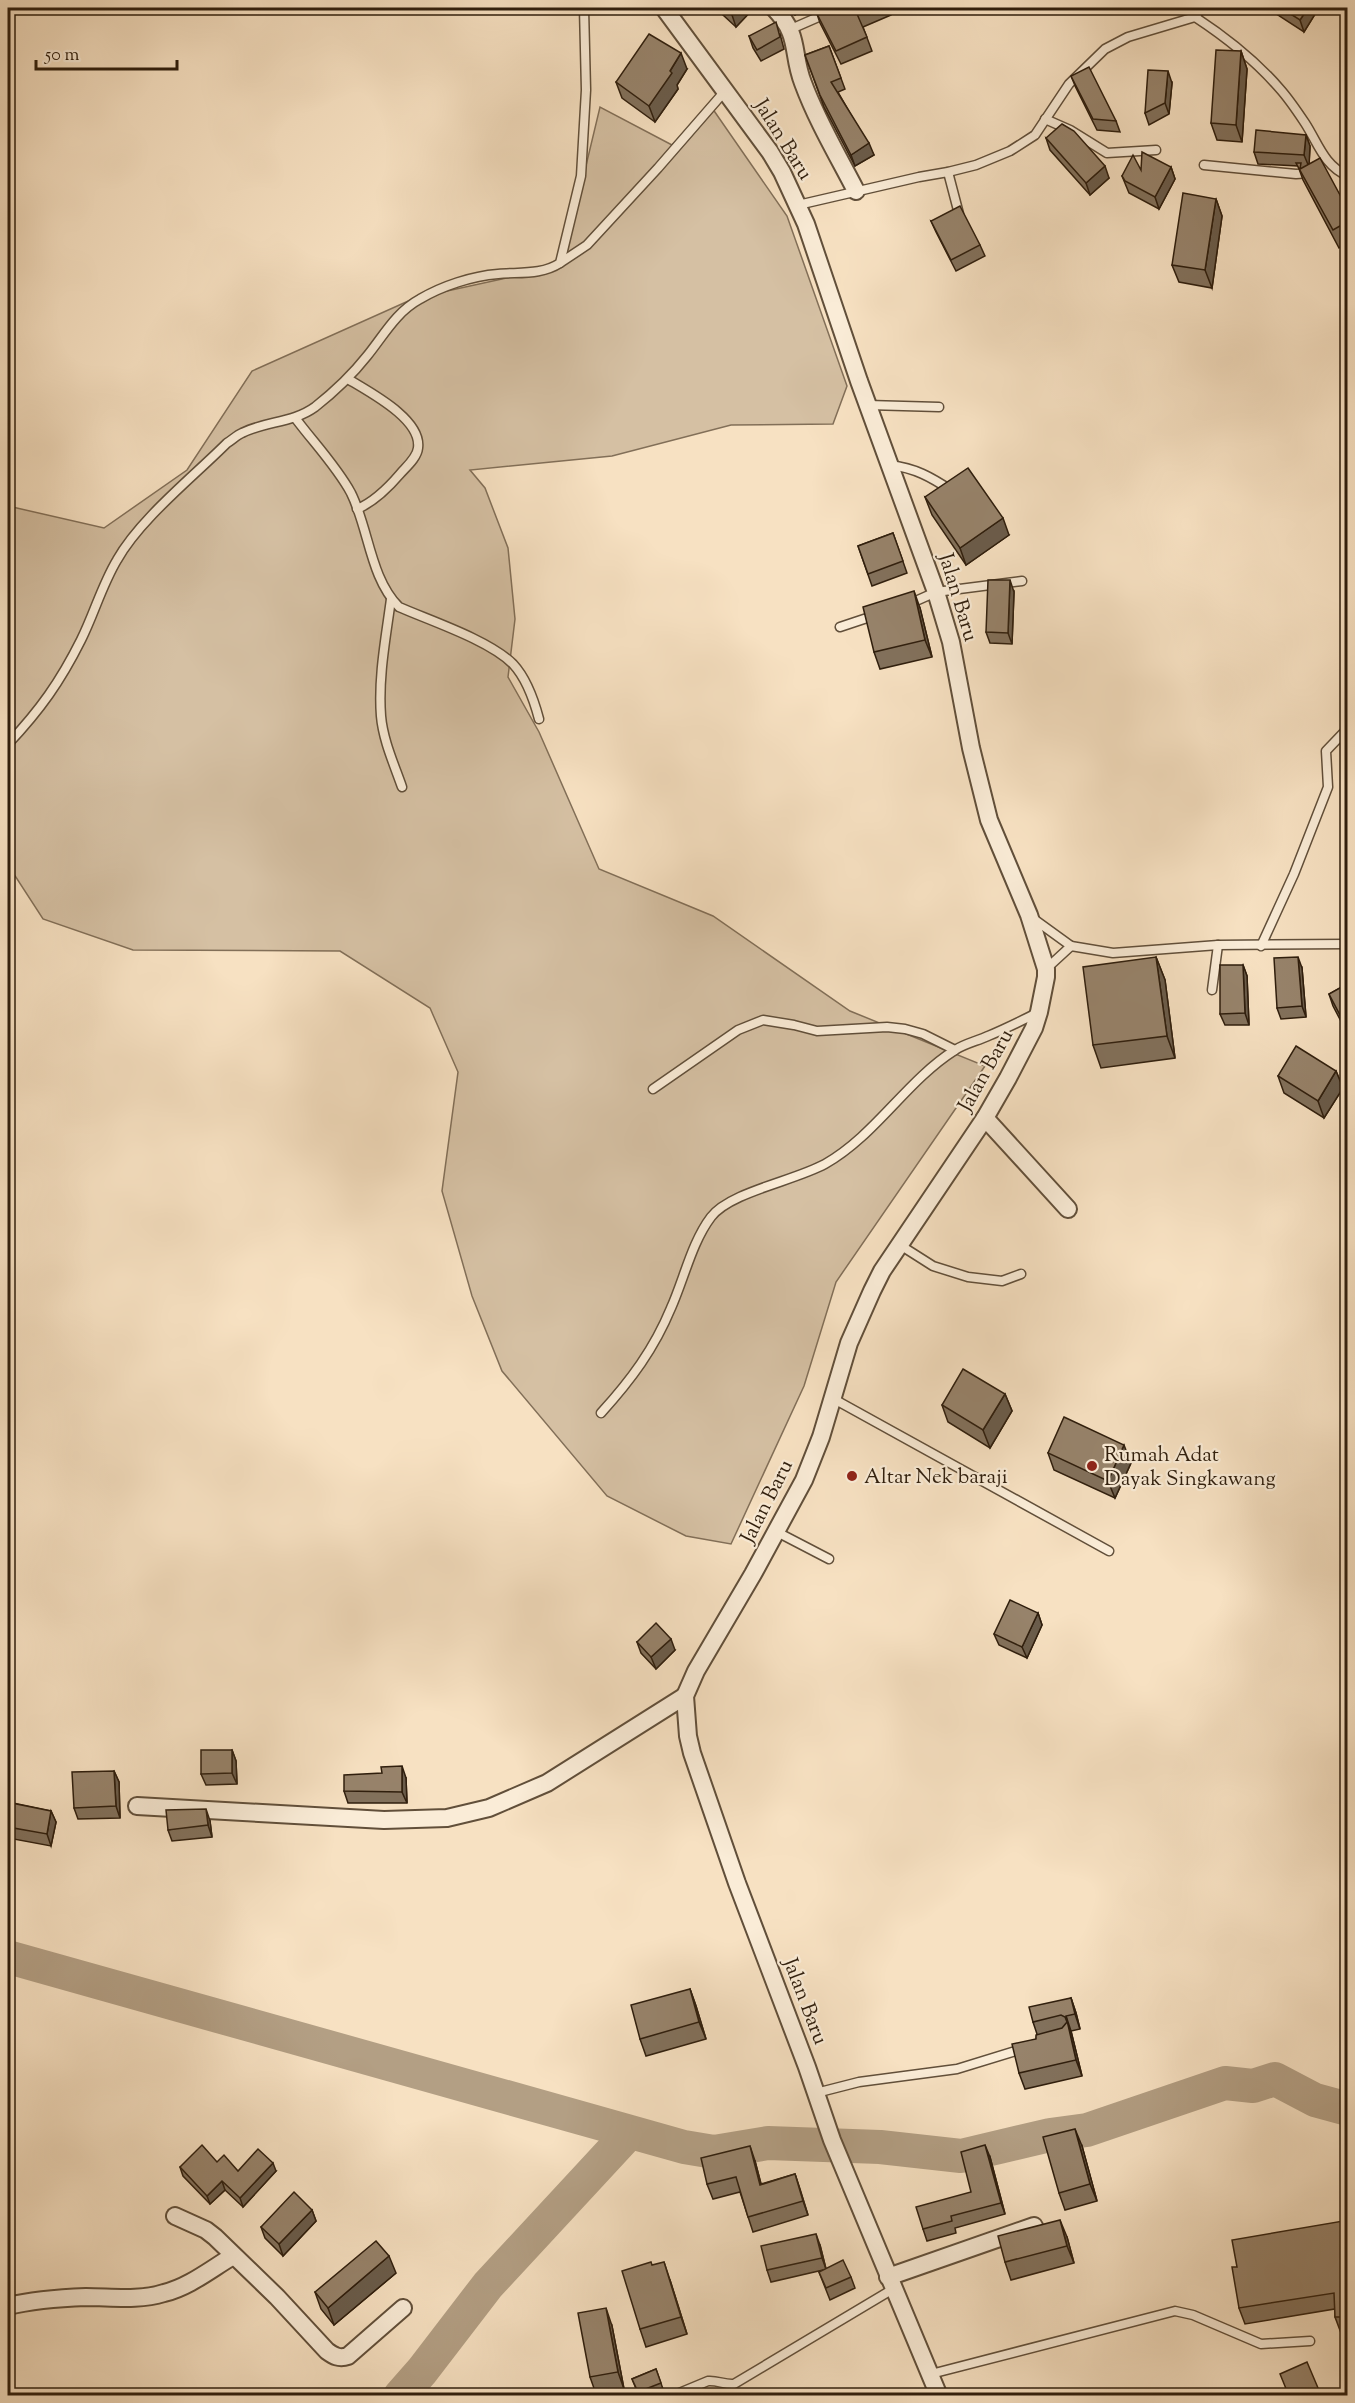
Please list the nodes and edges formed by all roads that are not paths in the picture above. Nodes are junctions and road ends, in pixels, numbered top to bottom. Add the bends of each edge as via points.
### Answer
1 (584, 8) edge
2 (664, 8) edge
3 (774, 8) edge
4 (839, 8) edge
5 (1201, 8) edge
6 (1195, 17) junction
7 (791, 29) junction
8 (725, 91) junction
9 (1045, 119) junction
10 (1156, 150) dead end
11 (1330, 164) junction
12 (1204, 165) dead end
13 (948, 172) junction
14 (1347, 176) edge
15 (856, 191) junction
16 (798, 205) junction
17 (959, 214) edge
18 (561, 263) junction
19 (348, 379) junction
20 (868, 405) junction
21 (939, 407) dead end
22 (296, 419) junction
23 (890, 465) junction
24 (952, 491) edge
25 (357, 509) junction
26 (1022, 581) dead end
27 (936, 592) junction
28 (392, 599) junction
29 (900, 607) edge
30 (890, 610) edge
31 (840, 627) dead end
32 (539, 719) dead end
33 (1347, 728) edge
34 (8, 744) edge
35 (402, 787) dead end
36 (1029, 915) junction
37 (1347, 944) edge
38 (1218, 945) junction
39 (1071, 946) junction
40 (1261, 946) junction
41 (1046, 969) junction
42 (1212, 990) dead end
43 (1040, 1012) junction
44 (955, 1050) junction
45 (653, 1089) dead end
46 (985, 1118) junction
47 (1068, 1209) dead end
48 (900, 1245) junction
49 (1021, 1274) dead end
50 (832, 1398) junction
51 (601, 1413) dead end
52 (777, 1532) junction
53 (1109, 1551) dead end
54 (830, 1559) dead end
55 (686, 1695) junction
56 (137, 1806) dead end
57 (1035, 2045) edge
58 (816, 2093) junction
59 (174, 2216) dead end
60 (1034, 2226) edge
61 (233, 2256) junction
62 (891, 2283) junction
63 (8, 2306) edge
64 (403, 2308) dead end
65 (1310, 2341) dead end
66 (931, 2374) junction
67 (672, 2396) edge
68 (939, 2396) edge

1 - 18 lane via 586,90 581,176
2 - 8 street, Jalan Baru
3 - 7 street
4 - 7 lane
5 - 6 lane
6 - 9 lane via 1128,37 1105,49 1069,84
6 - 11 lane via 1263,69 1289,100
7 - 15 street via 803,85
8 - 16 street, Jalan Baru via 770,152
8 - 18 lane via 587,246
9 - 10 lane via 1107,153
9 - 13 lane via 1035,135 1010,151
11 - 12 lane via 1315,173 1296,174
11 - 14 lane
13 - 15 lane
13 - 17 lane
15 - 16 lane
16 - 20 street, Jalan Baru
18 - 19 lane via 551,270 476,278 419,299 396,317
19 - 22 lane
19 - 25 lane via 410,422 418,448 391,484 368,505
20 - 21 lane
20 - 23 street, Jalan Baru
22 - 25 lane via 345,484
22 - 34 lane via 242,433 227,443 143,526 117,560 49,697
23 - 24 lane via 911,468
23 - 27 street, Jalan Baru
25 - 28 lane
26 - 27 lane
27 - 29 lane
27 - 36 street, Jalan Baru via 989,820
28 - 32 lane via 399,607 505,657 524,680
28 - 35 lane via 383,661 381,716
30 - 31 lane
33 - 40 lane via 1326,751 1328,787
36 - 39 lane
36 - 41 street, Jalan Baru
37 - 40 lane
38 - 39 lane via 1113,953
38 - 40 lane
38 - 42 lane
39 - 41 lane
41 - 43 street, Jalan Baru
43 - 44 lane
43 - 46 street, Jalan Baru
44 - 45 lane via 905,1029 817,1031 763,1020 738,1030
44 - 51 lane via 861,1138 827,1163 730,1200 718,1209 699,1239 654,1345 633,1377
46 - 47 street
46 - 48 street, Jalan Baru
48 - 49 lane via 933,1266 968,1277 1002,1281
48 - 50 street, Jalan Baru via 861,1314
50 - 52 street, Jalan Baru via 804,1480
50 - 53 lane
52 - 54 lane
52 - 55 street, Jalan Baru via 703,1657
55 - 56 street via 547,1783 489,1808 447,1818 384,1820
55 - 58 street, Jalan Baru via 692,1753
57 - 58 lane via 957,2069 859,2082
58 - 62 street, Jalan Baru
59 - 61 street via 206,2230
60 - 62 street
61 - 63 street via 188,2283 139,2299 84,2297
61 - 64 street via 335,2356 348,2356
62 - 66 street, Jalan Baru
62 - 67 lane via 734,2384 708,2381
65 - 66 lane via 1261,2344 1175,2311
66 - 68 street, Jalan Baru

